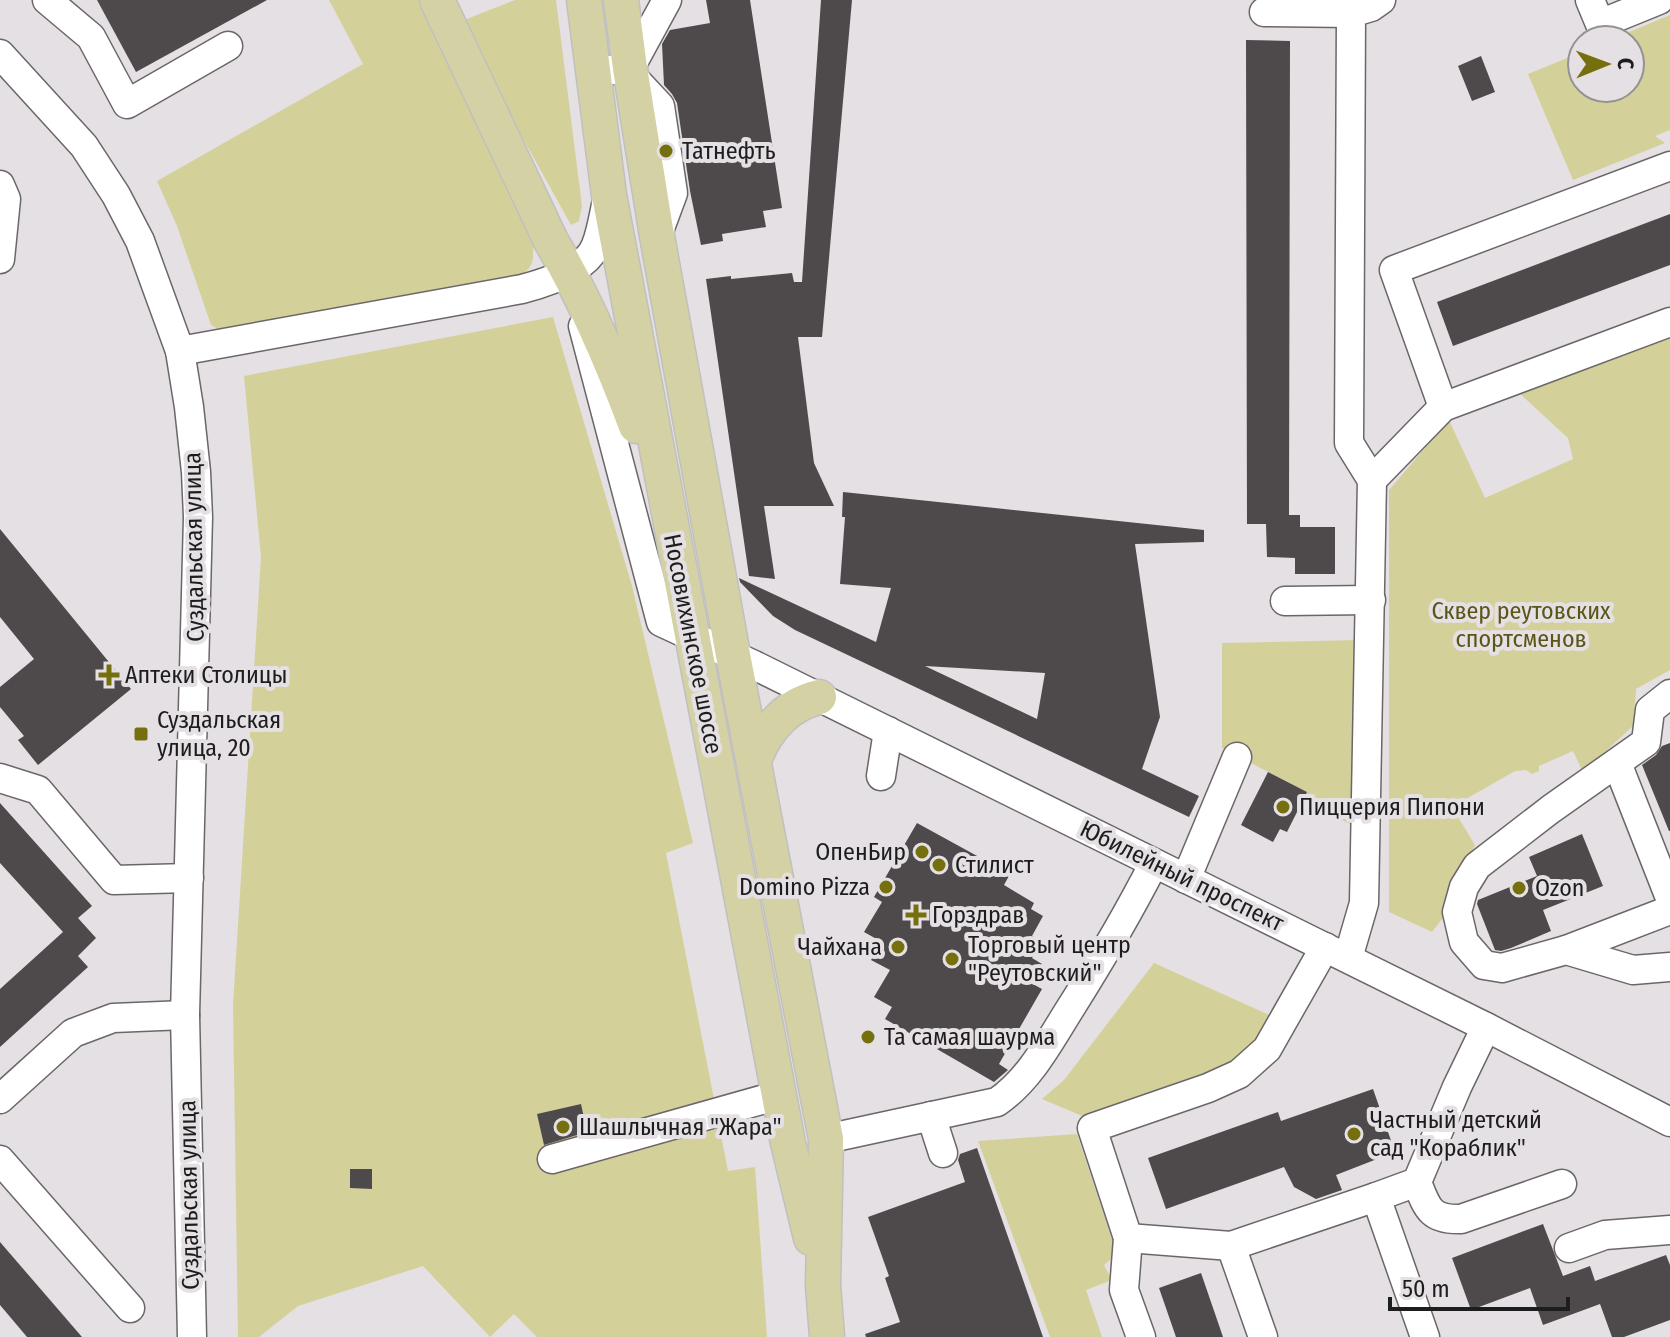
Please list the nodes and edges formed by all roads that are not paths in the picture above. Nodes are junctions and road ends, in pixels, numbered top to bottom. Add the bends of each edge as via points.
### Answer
1 (47, 0) edge
2 (437, 0) edge
3 (584, 0) edge
4 (621, 0) edge
5 (667, 0) edge
6 (1381, 0) edge
7 (1590, 0) edge
8 (1659, 0) edge
9 (1264, 12) dead end
10 (1351, 13) junction
11 (228, 46) dead end
12 (0, 54) edge
13 (631, 71) junction
14 (593, 72) junction
15 (1670, 166) edge
16 (0, 185) edge
17 (609, 195) junction
18 (0, 259) edge
19 (569, 271) junction
20 (1670, 322) edge
21 (180, 351) junction
22 (1443, 407) junction
23 (1372, 480) junction
24 (669, 512) junction
25 (1371, 600) junction
26 (1285, 601) dead end
27 (692, 634) junction
28 (733, 655) junction
29 (1670, 694) edge
30 (819, 697) junction
31 (754, 760) junction
32 (1617, 763) junction
33 (1225, 767) dead end
34 (0, 778) edge
35 (1663, 861) edge
36 (1154, 863) junction
37 (189, 878) junction
38 (1186, 879) junction
39 (1670, 898) edge
40 (1670, 910) edge
41 (1566, 950) junction
42 (1336, 953) junction
43 (1670, 967) edge
44 (185, 1015) junction
45 (1486, 1027) junction
46 (779, 1095) junction
47 (0, 1099) edge
48 (931, 1116) junction
49 (1670, 1122) edge
50 (825, 1134) junction
51 (943, 1153) dead end
52 (552, 1159) dead end
53 (0, 1160) edge
54 (1417, 1182) junction
55 (1562, 1184) dead end
56 (1376, 1197) junction
57 (1670, 1230) edge
58 (1128, 1238) junction
59 (1231, 1246) junction
60 (1569, 1248) dead end
61 (823, 1285) junction
62 (130, 1308) dead end
63 (192, 1337) edge
64 (827, 1337) edge
65 (1141, 1337) edge
66 (1263, 1337) edge
67 (1425, 1337) edge

1 - 11 street via 91,37 127,104
2 - 19 main road
3 - 14 main road, Носовихинское шоссе
4 - 13 main road, Носовихинское шоссе
5 - 13 street
6 - 10 street
7 - 8 street via 1600,24
9 - 10 street
10 - 23 street via 1349,443
12 - 21 street, Суздальская улица via 84,146 116,195 140,241
13 - 14 street
13 - 28 main road, Носовихинское шоссе
14 - 17 main road, Носовихинское шоссе
15 - 22 street via 1394,270
16 - 18 street via 6,199
17 - 19 street via 595,248
17 - 24 main road, Носовихинское шоссе
19 - 21 street via 522,289
19 - 24 main road via 612,361
19 - 27 street, Юбилейный проспект via 661,622
20 - 22 street
21 - 37 street, Суздальская улица via 198,517
22 - 23 street
23 - 25 street
24 - 27 main road, Носовихинское шоссе
25 - 26 street
25 - 42 street via 1364,903
27 - 28 street, Юбилейный проспект
27 - 46 main road, Носовихинское шоссе
28 - 30 street, Юбилейный проспект
28 - 31 main road, Носовихинское шоссе
29 - 32 street via 1650,710 1646,742
30 - 31 main road via 783,716
30 - 36 street, Юбилейный проспект
31 - 50 main road, Носовихинское шоссе
32 - 35 street
32 - 41 street via 1477,866 1457,912 1464,942 1484,965 1502,968
33 - 38 street
34 - 37 street via 38,790 114,880
35 - 39 street
36 - 38 street, Юбилейный проспект
36 - 48 street via 1118,932 1033,1068 997,1102
37 - 44 street, Суздальская улица
38 - 42 street, Юбилейный проспект
40 - 41 street
41 - 43 street via 1633,970
42 - 45 street, Юбилейный проспект
42 - 58 street via 1267,1049 1239,1074 1092,1128
44 - 47 street via 113,1018 73,1033
44 - 63 street, Суздальская улица
45 - 49 street, Юбилейный проспект
45 - 54 street
46 - 52 street
46 - 61 main road, Носовихинское шоссе
48 - 50 street
48 - 51 street
50 - 61 main road, Носовихинское шоссе
53 - 62 street
54 - 55 street via 1426,1205 1445,1220
54 - 56 street
56 - 59 street
56 - 67 street
57 - 60 street via 1605,1235
58 - 59 street
58 - 65 street via 1124,1290
59 - 66 street
61 - 64 main road, Носовихинское шоссе

